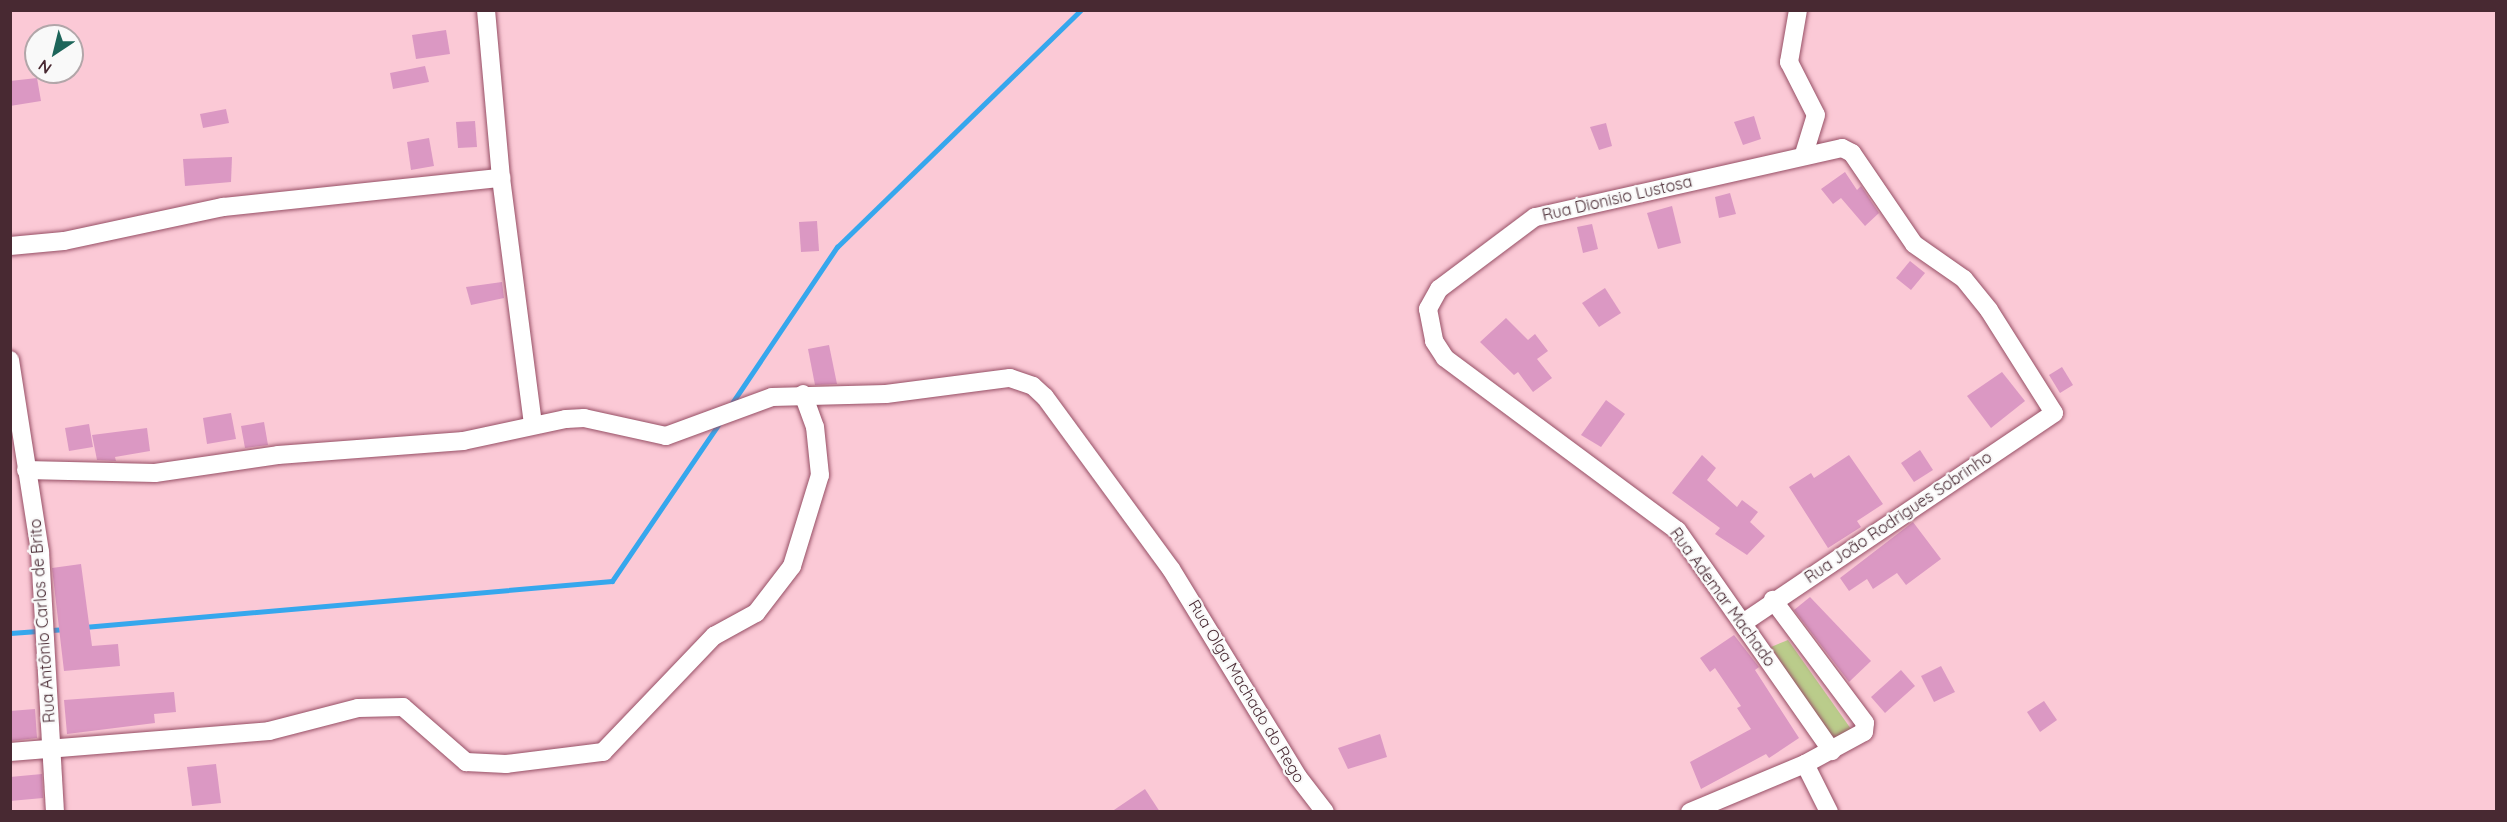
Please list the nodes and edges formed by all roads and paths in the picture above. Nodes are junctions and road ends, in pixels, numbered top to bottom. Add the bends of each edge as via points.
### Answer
1 (486, 10) edge
2 (1798, 10) edge
3 (1804, 154) junction
4 (501, 178) junction
5 (10, 246) edge
6 (1445, 358) joint
7 (10, 360) edge
8 (803, 394) junction
9 (829, 395) junction
10 (2054, 413) joint
11 (533, 424) junction
12 (27, 470) junction
13 (1773, 600) junction
14 (1743, 623) junction
15 (680, 673) dead end
16 (50, 750) junction
17 (1832, 751) junction
18 (10, 752) edge
19 (1805, 764) junction
20 (55, 812) edge
21 (1325, 812) edge
22 (1690, 812) edge
23 (1829, 812) edge

1 - 4 street
2 - 3 street via 1789,62 1816,115
3 - 6 street, Rua Dionisio Lustosa via 1535,217 1439,290 1428,309 1428,326
3 - 10 street, Rua Dionisio Lustosa via 1834,147 1854,156 1914,244 1964,279 1983,302
4 - 5 street via 223,207 64,241
4 - 11 street
6 - 14 street, Rua Ademar Machado via 1666,520
7 - 12 street, Rua Antônio Carlos de Brito
8 - 9 street, Rua Olga Machado do Rego
8 - 11 street, Rua Olga Machado do Rego via 746,404 666,436 584,418
8 - 16 street via 815,427 820,475 792,566 756,613 714,636 603,752 506,764 466,762 403,707 358,708 269,731
9 - 15 street via 818,439 824,506 787,572 776,603 702,651
9 - 21 street, Rua Olga Machado do Rego via 886,394 988,378 1024,382 1045,397 1171,568 1298,777
10 - 13 street, Rua João Rodrigues Sobrinho
11 - 12 street, Rua Olga Machado do Rego via 463,441 278,455 155,473
12 - 16 street, Rua Antônio Carlos de Brito via 39,552
13 - 14 street, Rua João Rodrigues Sobrinho
13 - 17 street via 1865,723 1864,732
14 - 17 street, Rua Ademar Machado
16 - 18 street
16 - 20 street, Rua Antônio Carlos de Brito
17 - 19 street
19 - 22 street
19 - 23 street

